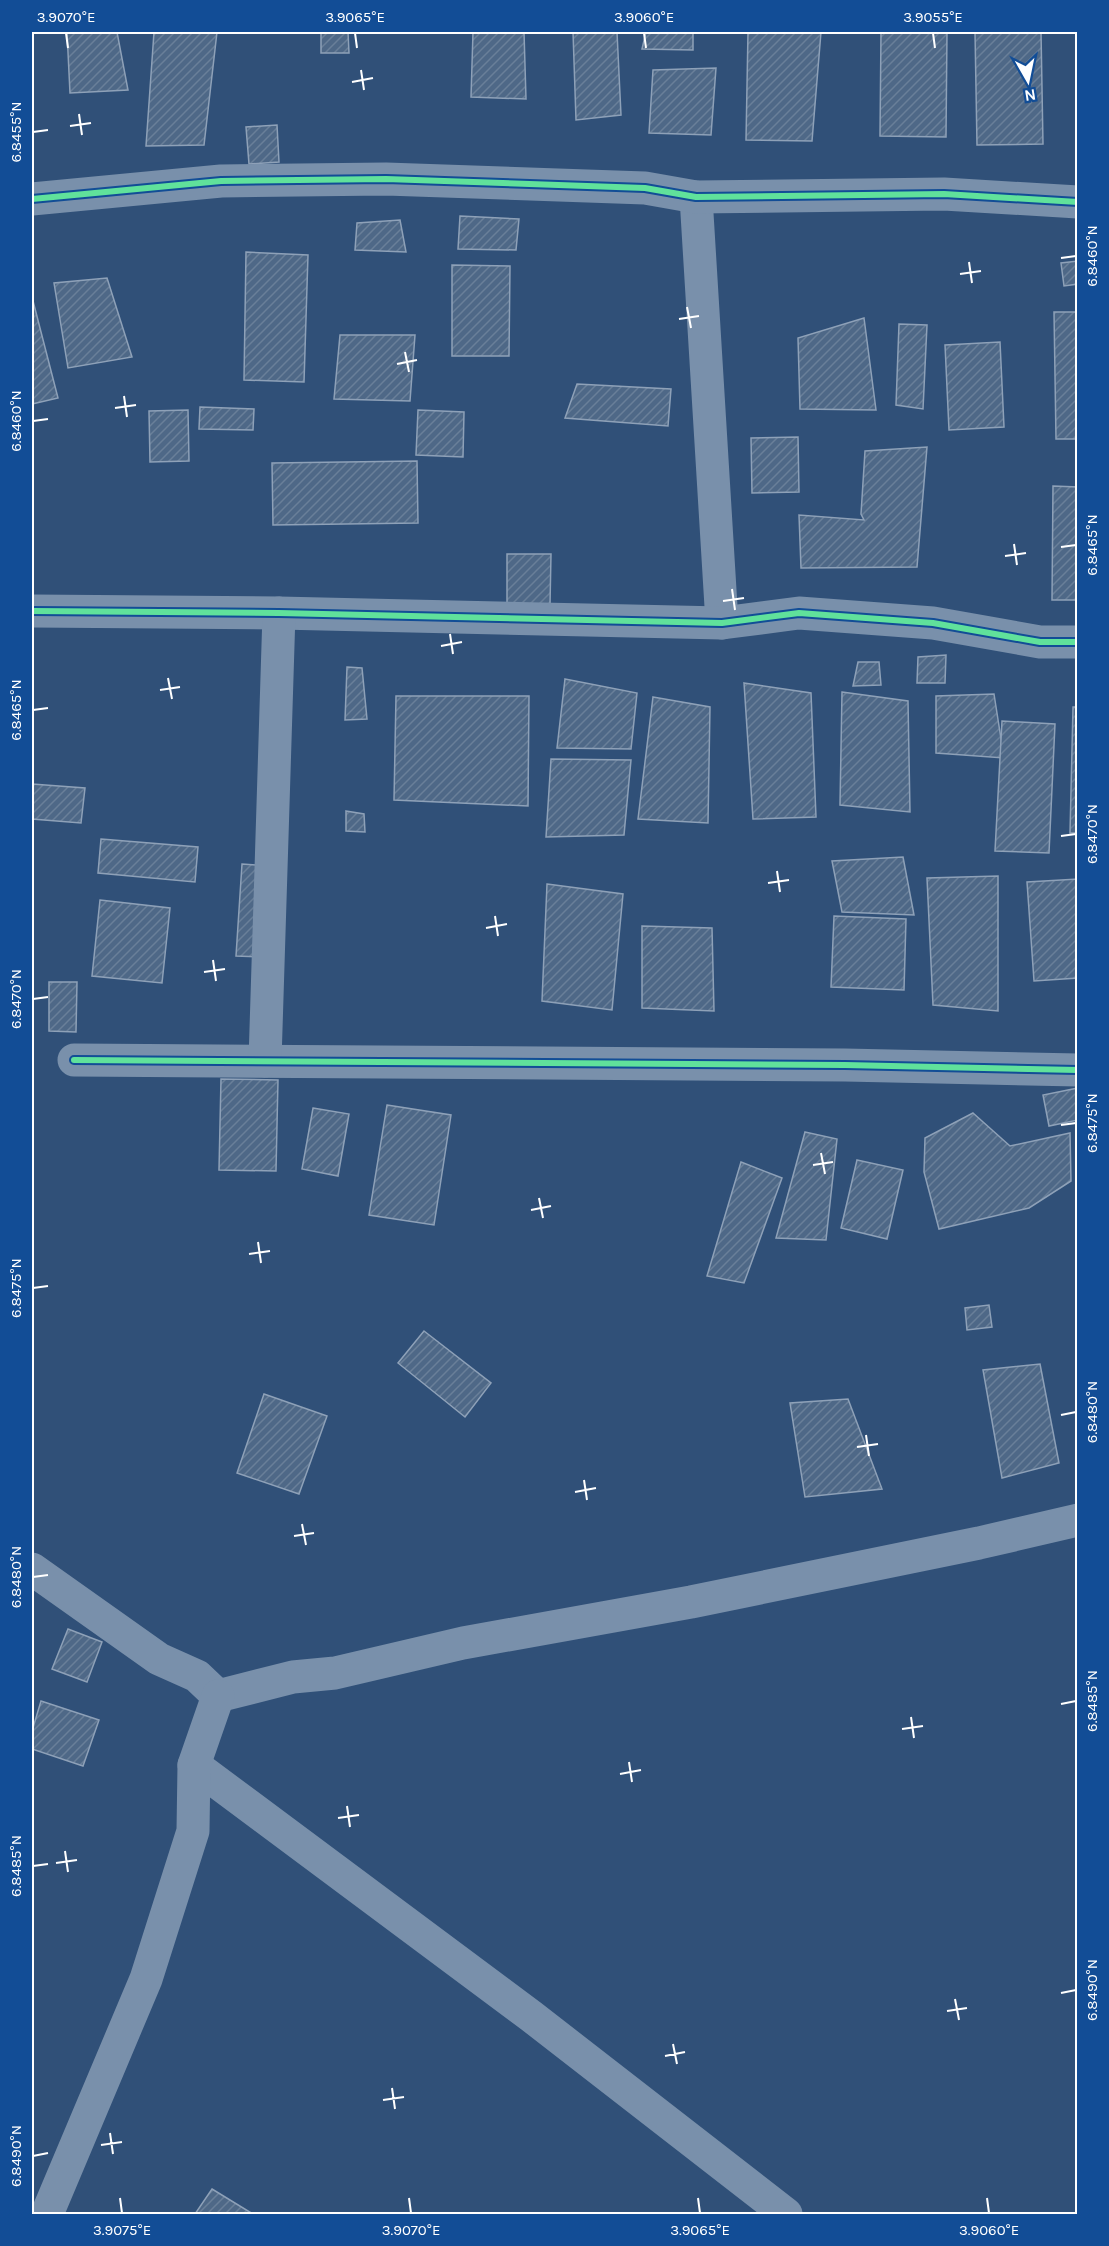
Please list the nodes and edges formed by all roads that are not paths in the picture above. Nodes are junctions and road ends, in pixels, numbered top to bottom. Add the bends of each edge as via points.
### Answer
1 (696, 197) junction
2 (32, 199) edge
3 (1077, 202) edge
4 (32, 611) edge
5 (279, 613) junction
6 (722, 623) junction
7 (1077, 642) edge
8 (74, 1060) dead end
9 (265, 1061) junction
10 (1077, 1070) edge
11 (1077, 1520) edge
12 (32, 1569) edge
13 (218, 1696) junction
14 (194, 1765) junction
15 (47, 2214) edge
16 (786, 2214) edge

1 - 2 street via 645,188 386,179 221,181
1 - 3 street via 944,194
1 - 6 street
4 - 5 street
5 - 6 street
5 - 9 street
6 - 7 street via 799,613 933,623 1040,642
8 - 9 street
9 - 10 street
11 - 13 street via 702,1599 463,1643 334,1673 293,1677
12 - 13 street via 159,1659 197,1676
13 - 14 street
14 - 15 street via 192,1831 146,1979
14 - 16 street via 531,2016

